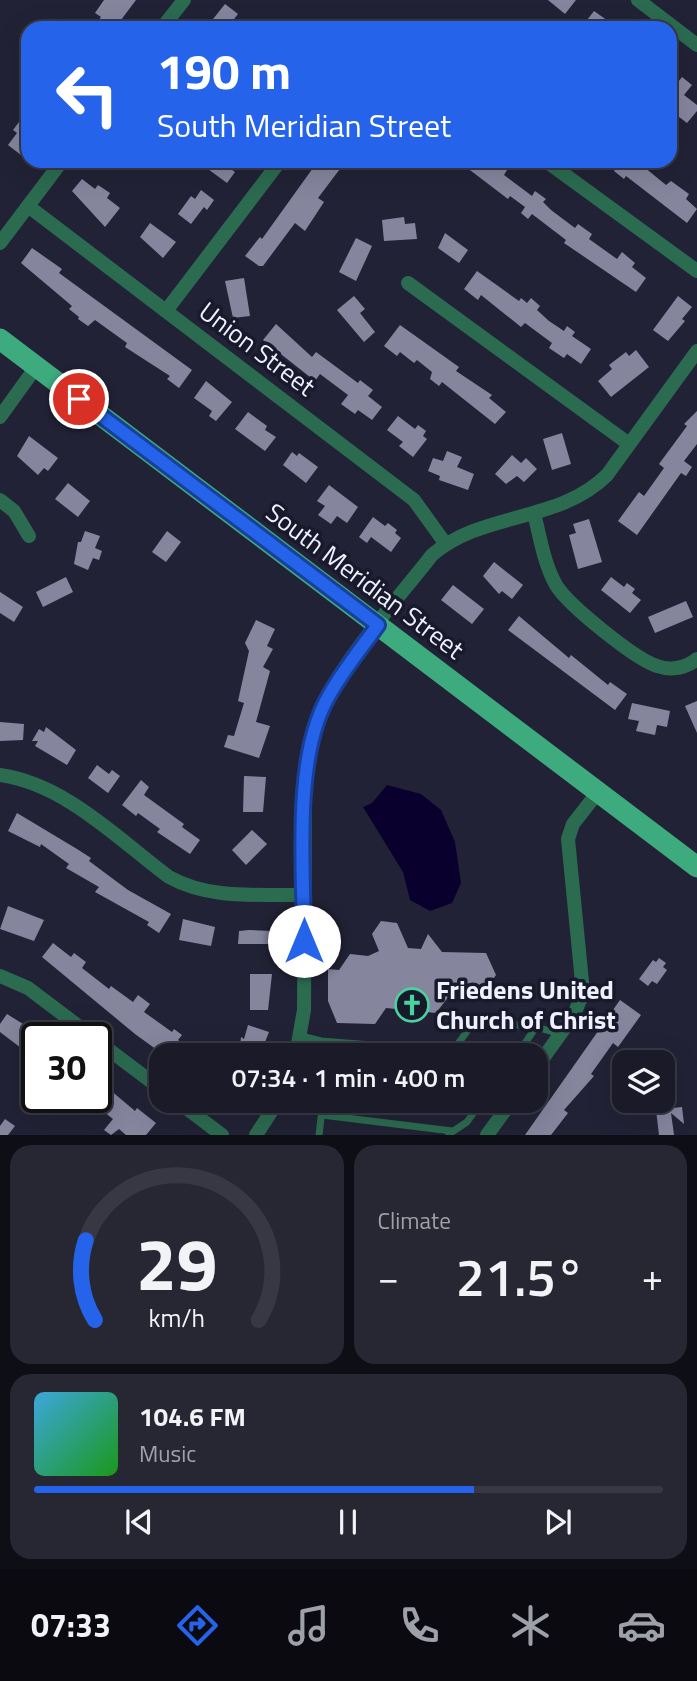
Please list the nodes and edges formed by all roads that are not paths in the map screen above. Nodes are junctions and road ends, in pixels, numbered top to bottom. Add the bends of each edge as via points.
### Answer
1 (184, 0) edge
2 (638, 0) edge
3 (168, 21) edge
4 (666, 21) edge
5 (677, 30) edge
6 (697, 45) edge
7 (57, 168) edge
8 (275, 168) edge
9 (556, 168) edge
10 (28, 206) junction
11 (0, 243) edge
12 (697, 271) edge
13 (408, 282) dead end
14 (166, 311) junction
15 (0, 339) edge
16 (697, 351) edge
17 (36, 367) junction
18 (0, 417) edge
19 (629, 444) junction
20 (0, 500) edge
21 (534, 513) junction
22 (29, 536) dead end
23 (445, 543) junction
24 (378, 625) junction
25 (697, 659) edge
26 (0, 775) edge
27 (598, 792) junction
28 (697, 867) edge
29 (304, 895) junction
30 (0, 976) edge
31 (73, 1022) edge
32 (536, 1027) junction
33 (560, 1034) junction
34 (301, 1035) junction
35 (321, 1041) joint
36 (299, 1043) edge
37 (354, 1043) edge
38 (458, 1043) edge
39 (525, 1043) edge
40 (548, 1051) edge
41 (112, 1052) edge
42 (149, 1080) edge
43 (193, 1113) edge
44 (270, 1113) edge
45 (473, 1113) edge
46 (503, 1113) edge
47 (321, 1115) joint
48 (450, 1133) edge
49 (222, 1135) edge
50 (256, 1135) edge
51 (319, 1135) edge
52 (487, 1135) edge

1 - 3 street
2 - 4 street
5 - 6 street
7 - 10 street
8 - 14 street
9 - 12 street
10 - 11 street
10 - 14 street, Union Street
13 - 19 street
14 - 23 street, Union Street via 414,500
15 - 17 main road, South Meridian Street
16 - 19 street
17 - 18 street
17 - 24 main road, South Meridian Street
19 - 21 street via 592,490
20 - 22 street via 14,511
21 - 23 street via 475,529
21 - 25 street via 549,571 571,604 658,667 678,669
23 - 24 street
24 - 27 main road, South Meridian Street
24 - 29 street via 325,703 309,751
26 - 29 street via 23,778 54,791 189,888 212,893
27 - 28 main road, South Meridian Street
27 - 33 street via 573,824 568,839 584,981 574,1015
29 - 34 street
30 - 31 street via 28,988
32 - 33 lane
32 - 38 lane via 474,1022
32 - 39 lane
33 - 40 street
34 - 35 lane
34 - 36 street
35 - 37 lane
41 - 42 street
43 - 49 street
44 - 50 street
45 - 48 lane
46 - 52 street
47 - 48 lane
47 - 51 lane

